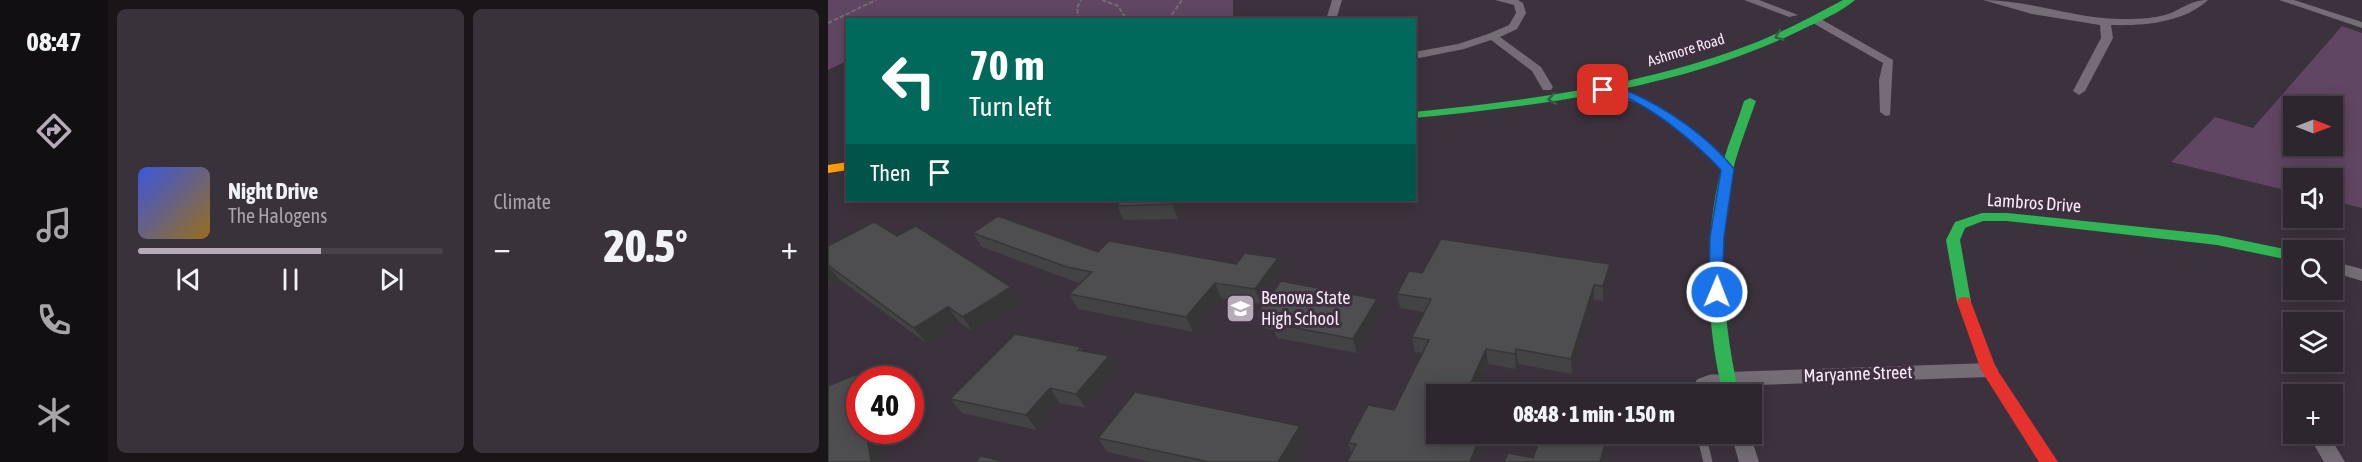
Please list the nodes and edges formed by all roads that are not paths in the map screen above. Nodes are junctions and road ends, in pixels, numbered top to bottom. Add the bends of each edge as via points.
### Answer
1 (1337, 0) edge
2 (1500, 0) edge
3 (1749, 0) edge
4 (1850, 0) edge
5 (1988, 0) edge
6 (2203, 0) edge
7 (2284, 0) edge
8 (1813, 4) dead end
9 (1793, 15) junction
10 (1332, 18) edge
11 (1815, 20) junction
12 (2105, 22) junction
13 (2362, 25) edge
14 (1492, 36) junction
15 (1416, 56) edge
16 (1546, 87) junction
17 (1603, 90) junction
18 (2079, 91) dead end
19 (1750, 101) dead end
20 (1416, 102) edge
21 (1886, 112) dead end
22 (1416, 115) edge
23 (846, 154) edge
24 (828, 157) edge
25 (846, 165) edge
26 (828, 169) edge
27 (1728, 169) junction
28 (2283, 254) edge
29 (2343, 269) edge
30 (2362, 274) edge
31 (1989, 370) junction
32 (1700, 384) edge
33 (1722, 384) edge
34 (1728, 384) edge
35 (1762, 385) edge
36 (1704, 444) edge
37 (1744, 444) edge
38 (2324, 444) edge
39 (1708, 462) edge
40 (1749, 462) edge
41 (2049, 462) edge
42 (2335, 462) edge

1 - 10 street
2 - 14 street via 1518,3 1521,13 1513,27
3 - 9 street
4 - 11 main road, Ashmore Road
5 - 12 street
6 - 12 street via 2167,18
7 - 13 street
8 - 9 main road, Ashmore Road
9 - 16 main road, Ashmore Road via 1743,38 1678,59
11 -> 17 main road, Ashmore Road via 1722,58
11 - 21 street via 1889,62
12 - 18 street via 2107,38
14 - 15 street
14 - 16 street via 1537,69
16 - 20 main road, Ashmore Road
17 -> 22 main road, Ashmore Road via 1509,106
17 - 27 lane via 1626,94 1666,117 1707,147
19 - 27 main road
23 - 24 main road
25 - 26 main road
27 - 34 main road via 1717,237 1716,313
28 - 31 main road, Lambros Drive via 2217,240 2007,217 1982,217 1960,225 1953,240 1964,301
29 - 30 street
31 - 35 street, Maryanne Street
31 - 41 main road, Lambros Drive
32 - 33 lane via 1711,379
36 - 39 lane
37 - 40 street
38 - 42 street

